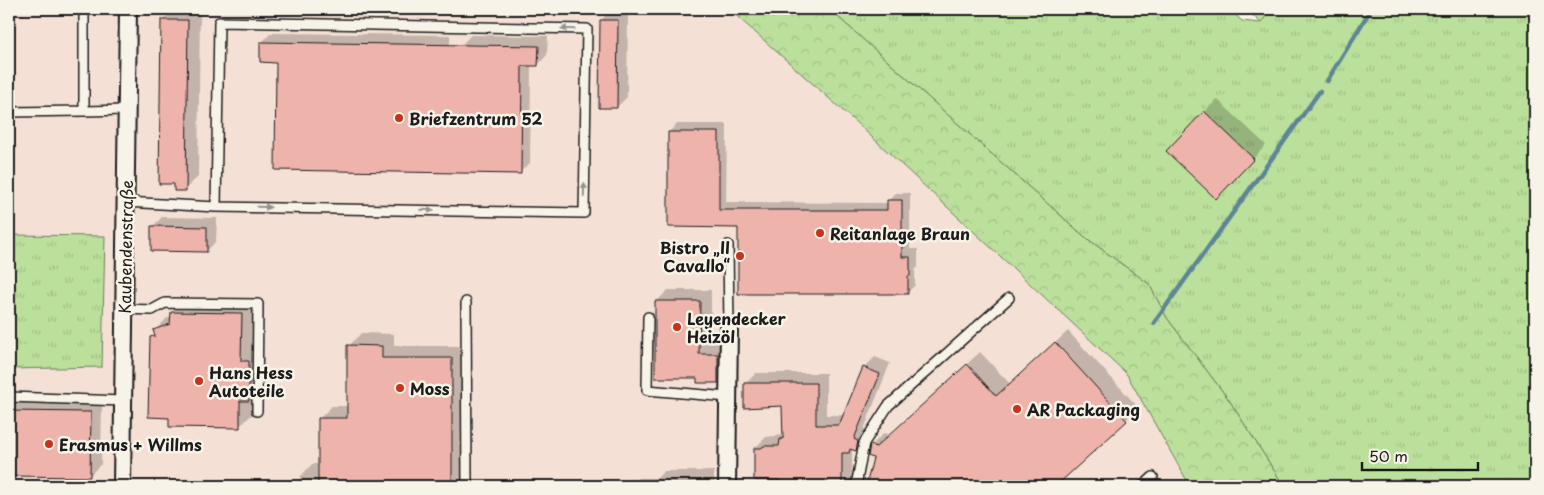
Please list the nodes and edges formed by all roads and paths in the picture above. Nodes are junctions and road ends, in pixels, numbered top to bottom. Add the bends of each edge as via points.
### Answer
1 (84, 9) edge
2 (128, 9) edge
3 (127, 110) junction
4 (84, 111) junction
5 (9, 112) edge
6 (125, 202) junction
7 (216, 207) junction
8 (728, 245) dead end
9 (1009, 298) dead end
10 (466, 302) dead end
11 (124, 309) junction
12 (648, 317) dead end
13 (729, 328) joint
14 (728, 396) junction
15 (9, 397) edge
16 (123, 401) junction
17 (257, 411) dead end
18 (1152, 477) dead end
19 (122, 486) edge
20 (467, 486) edge
21 (727, 486) edge
22 (856, 486) edge
23 (1143, 486) edge

1 - 4 lane
2 - 3 street, Kaubendenstraße
3 - 4 lane
3 - 6 street, Kaubendenstraße
4 - 5 lane
6 - 7 lane
6 - 11 street, Kaubendenstraße
7 -> 7 lane via 584,213 587,29 218,22
8 - 13 lane
9 - 22 lane via 888,406 864,442
10 - 20 lane
11 - 16 street, Kaubendenstraße
11 - 17 lane via 152,310 166,303 258,304
12 - 14 lane via 647,390
13 - 14 street
14 - 21 street
15 - 16 lane
16 - 19 street, Kaubendenstraße
18 - 23 lane

